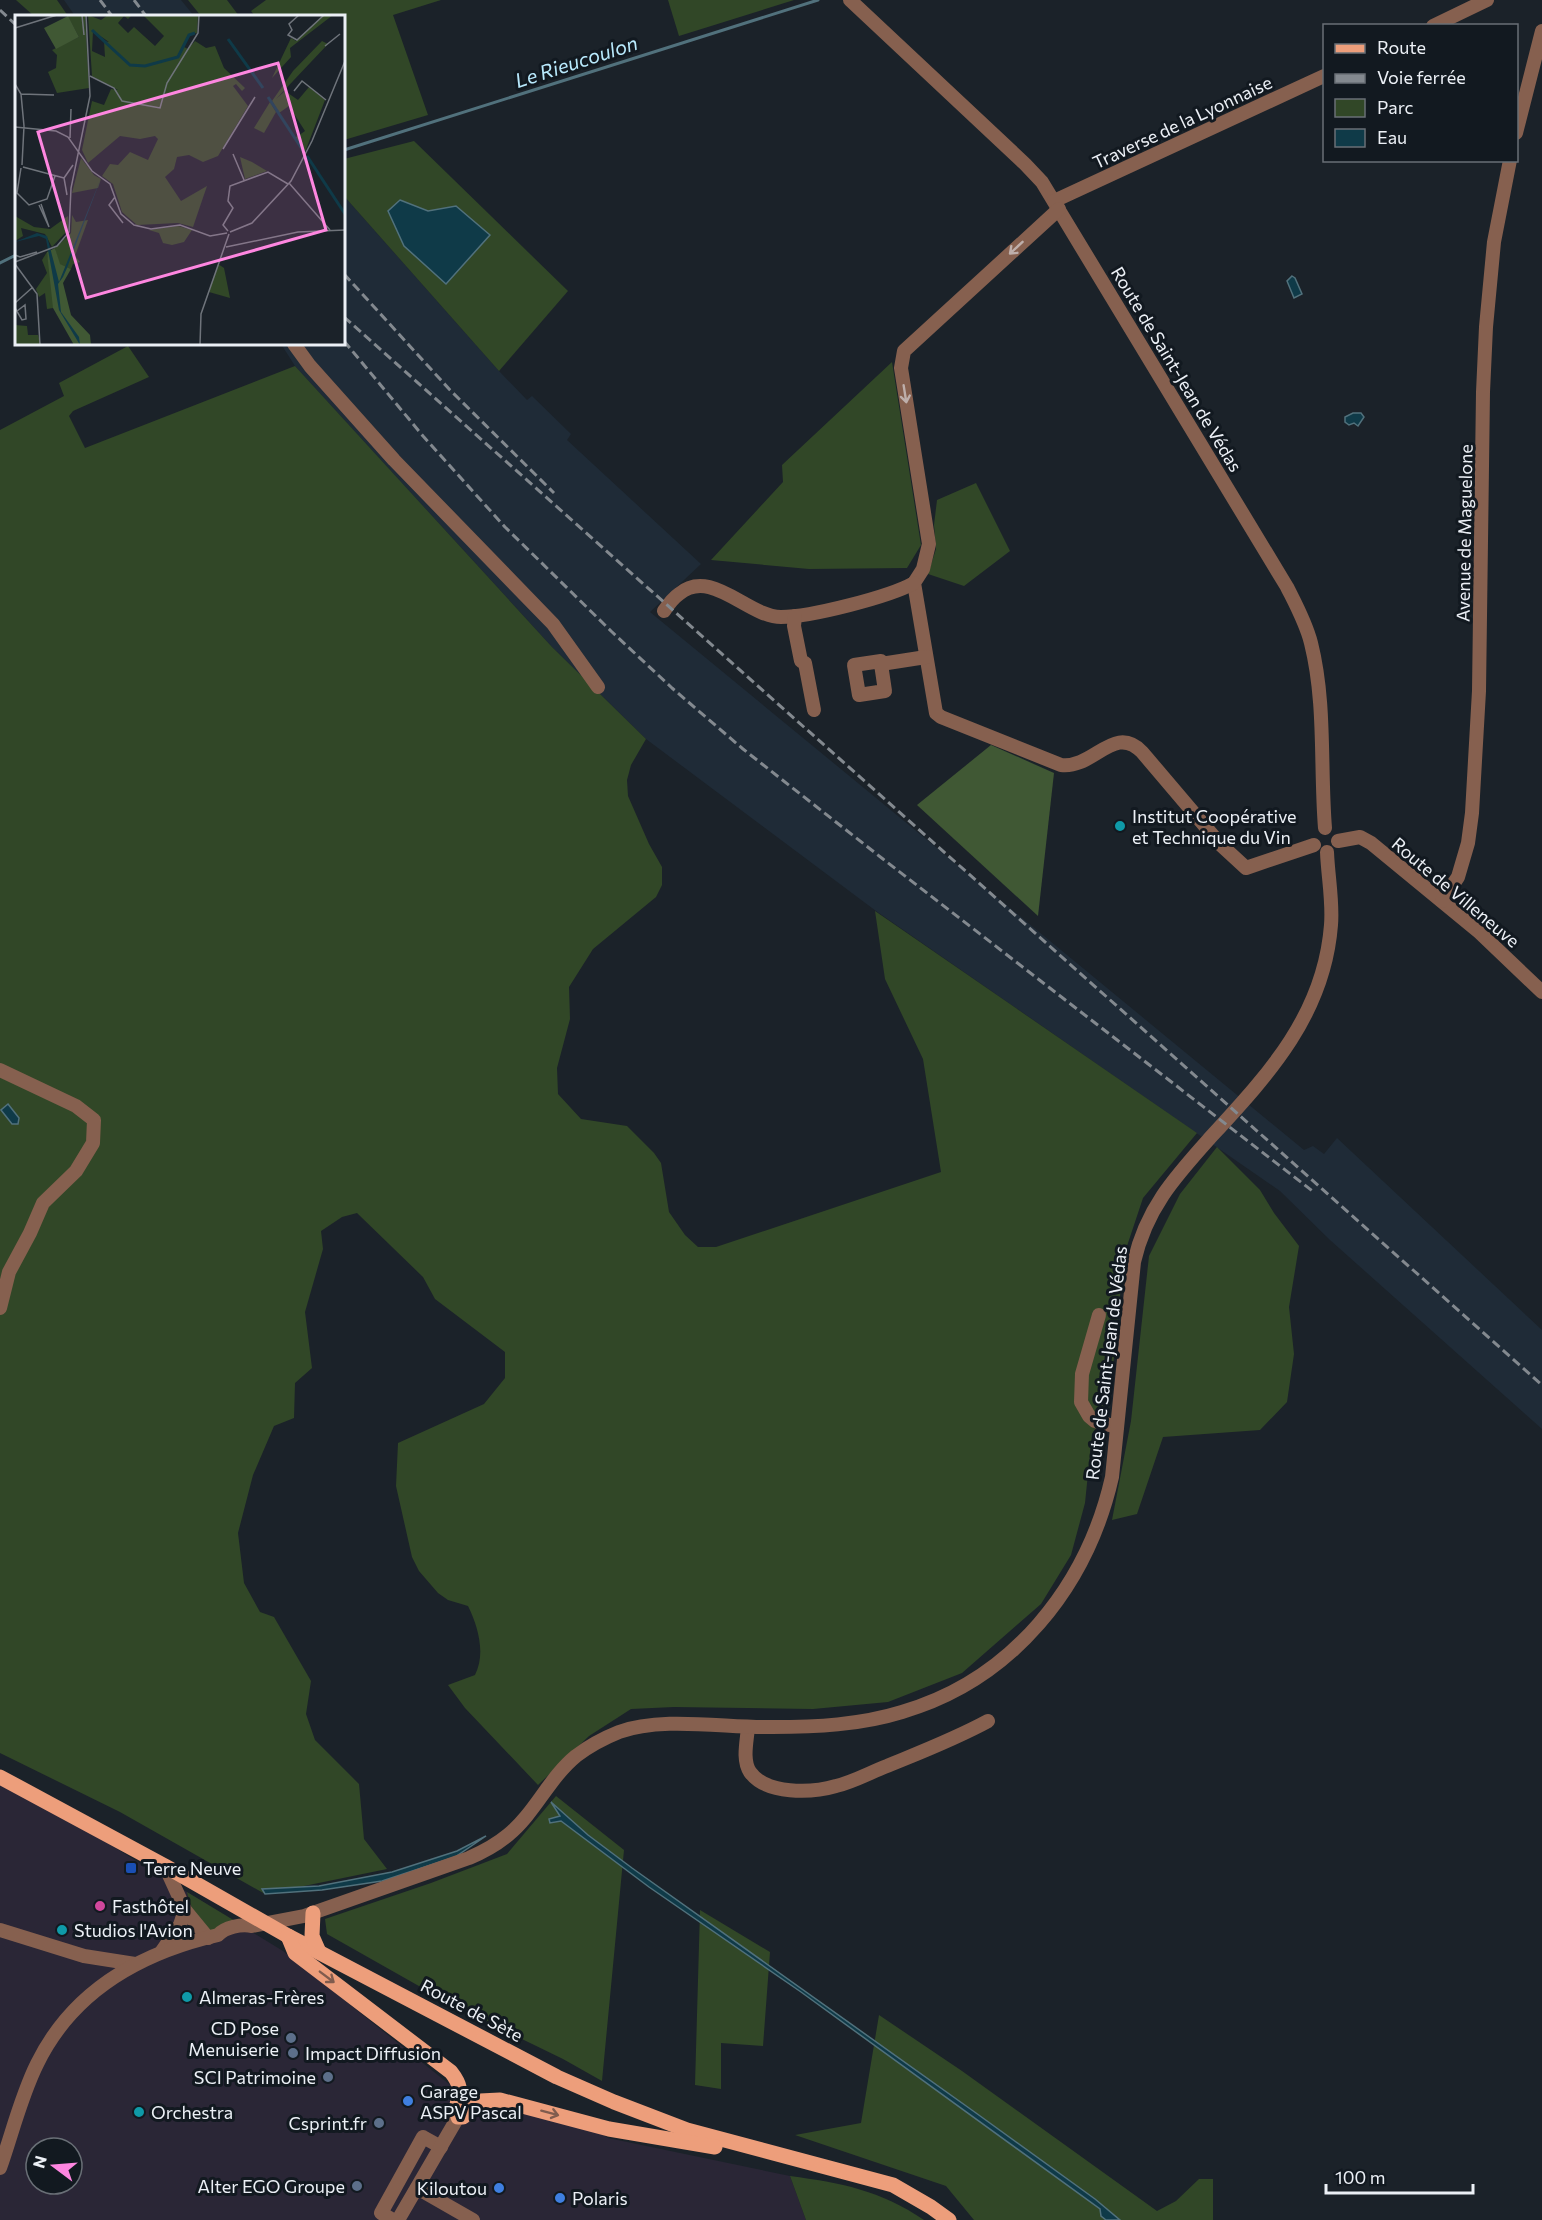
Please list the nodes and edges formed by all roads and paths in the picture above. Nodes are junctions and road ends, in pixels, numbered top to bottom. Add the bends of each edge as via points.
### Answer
1 (1487, 0) edge
2 (851, 1) edge
3 (1436, 24) edge
4 (1542, 31) edge
5 (1323, 76) edge
6 (1518, 125) edge
7 (1510, 162) edge
8 (1057, 205) junction
9 (295, 345) edge
10 (914, 583) junction
11 (664, 611) dead end
12 (795, 616) junction
13 (926, 657) junction
14 (881, 664) dead end
15 (598, 687) dead end
16 (814, 710) dead end
17 (1325, 828) junction
18 (1338, 841) junction
19 (1314, 845) junction
20 (1327, 852) junction
21 (1442, 901) junction
22 (1542, 992) edge
23 (0, 1070) edge
24 (0, 1308) edge
25 (1099, 1315) dead end
26 (1117, 1427) junction
27 (988, 1721) dead end
28 (748, 1727) junction
29 (0, 1777) edge
30 (165, 1866) junction
31 (185, 1910) junction
32 (313, 1913) junction
33 (258, 1925) junction
34 (0, 1930) edge
35 (288, 1936) junction
36 (213, 1937) junction
37 (162, 1952) junction
38 (319, 1952) junction
39 (135, 1964) junction
40 (458, 2117) junction
41 (743, 2145) junction
42 (441, 2147) junction
43 (0, 2168) edge
44 (417, 2188) junction
45 (393, 2220) edge
46 (398, 2220) edge
47 (473, 2220) edge
48 (949, 2220) edge

1 - 3 street
2 - 8 street, Route de Saint-Jean de Védas via 1025,164
4 - 6 street
5 - 8 street, Traverse de la Lyonnaise
7 - 21 street, Avenue de Maguelone via 1494,242 1487,316 1473,813 1458,877
8 -> 10 street, Traverse de la Lyonnaise via 904,351 901,368 929,544 923,569
8 - 17 street, Route de Saint-Jean de Védas via 1302,618 1318,684
9 - 15 street via 394,460 553,624
10 - 12 street via 888,594
10 - 13 street
11 - 12 street via 679,594 691,588 717,589 761,613
12 - 16 street via 801,661 805,663
13 - 14 street
13 - 19 street via 933,705 941,717 1061,765 1077,765 1112,744 1131,744 1246,868
17 - 18 street via 1333,830
17 - 19 street via 1315,834
18 - 20 street via 1334,850
18 - 21 street, Route de Villeneuve via 1359,837 1371,843
19 - 20 street
20 - 26 street, Route de Saint-Jean de Védas via 1331,923 1328,954 1310,1010 1295,1036 1162,1195 1141,1235 1134,1262
21 - 22 street, Route de Villeneuve
23 - 24 street via 76,1106 94,1120 93,1143 76,1171 43,1203 9,1272
25 - 26 street via 1080,1384 1081,1402 1095,1421
26 - 28 street, Route de Saint-Jean de Védas via 1108,1496 1079,1567 1036,1629 993,1668 942,1698 866,1721
27 - 28 street via 838,1786 798,1791 760,1782 750,1772 746,1753
28 - 32 street, Route de Saint-Jean de Védas via 652,1725 619,1732 575,1757 509,1834 489,1849
29 - 30 main road, Route de Sète
30 - 31 street
30 - 33 main road, Route de Sète
31 - 36 street
31 - 37 street
32 - 33 street
32 - 38 main road via 312,1936
33 - 35 main road, Route de Sète
33 - 36 street via 244,1924
34 - 39 street via 84,1956
35 - 38 main road, Route de Sète
35 -> 40 main road via 295,1953 451,2072 460,2083
36 - 37 street
37 - 39 street
38 - 41 main road, Route de Sète via 557,2077 687,2130
39 - 43 street via 95,1990 50,2041 36,2065
40 -> 41 main road via 480,2101 500,2100 609,2128 733,2151
40 - 42 street
41 - 48 main road, Route de Sète via 893,2185
42 - 44 street
42 - 45 street via 423,2137 381,2212
44 - 46 street
44 - 47 street

